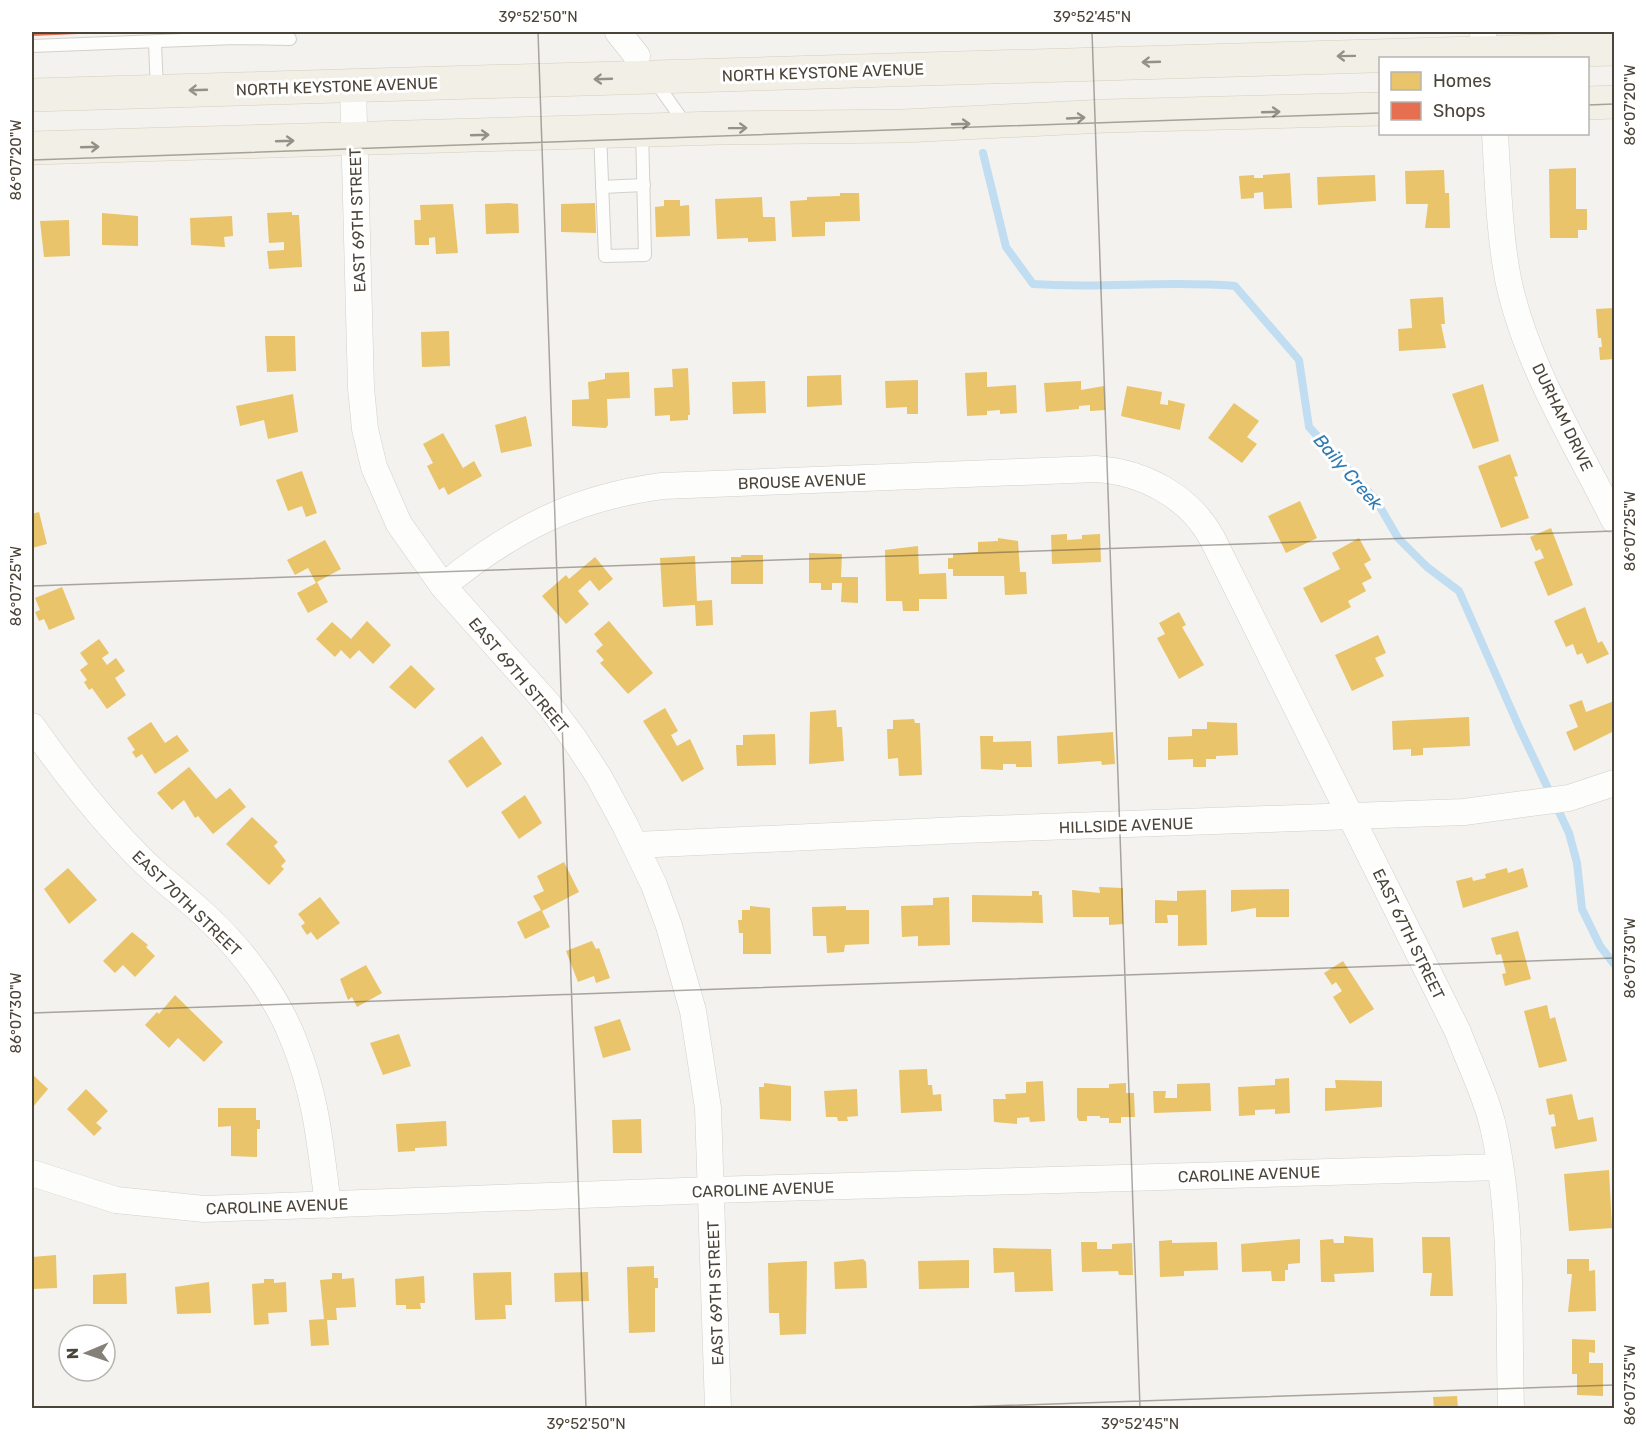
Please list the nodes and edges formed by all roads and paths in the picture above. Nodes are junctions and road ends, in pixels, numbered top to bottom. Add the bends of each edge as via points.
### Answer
1 (618, 32) edge
2 (290, 39) dead end
3 (155, 43) junction
4 (32, 46) edge
5 (1484, 48) edge
6 (1614, 49) edge
7 (645, 67) junction
8 (353, 86) junction
9 (157, 91) junction
10 (32, 95) edge
11 (1614, 102) edge
12 (1589, 103) edge
13 (1379, 109) edge
14 (689, 129) junction
15 (642, 130) junction
16 (600, 131) junction
17 (1495, 135) edge
18 (354, 139) junction
19 (32, 148) edge
20 (644, 185) junction
21 (602, 187) junction
22 (1179, 499) joint
23 (1614, 520) edge
24 (443, 586) junction
25 (32, 726) edge
26 (1614, 783) edge
27 (1352, 818) junction
28 (634, 845) junction
29 (1500, 1167) junction
30 (32, 1173) edge
31 (712, 1190) junction
32 (328, 1205) junction
33 (718, 1408) edge
34 (1511, 1408) edge

1 - 7 street
2 - 3 lane
3 - 4 lane
3 - 9 lane
5 - 6 main road, NORTH KEYSTONE AVENUE
5 -> 7 main road, NORTH KEYSTONE AVENUE via 871,71
7 -> 8 main road, NORTH KEYSTONE AVENUE
7 - 14 lane
8 -> 9 main road, NORTH KEYSTONE AVENUE
8 - 18 street, EAST 69TH STREET
9 - 10 main road, NORTH KEYSTONE AVENUE
11 - 12 main road
14 -> 13 main road via 904,126
14 - 15 main road
15 - 16 main road
15 - 20 lane
18 -> 16 main road
16 - 21 lane
17 - 23 street, DURHAM DRIVE via 1501,232 1516,306 1544,383
19 -> 18 main road
18 - 24 street, EAST 69TH STREET via 365,429 389,506
20 - 21 lane
20 - 21 lane via 645,255 605,256
22 - 24 street, BROUSE AVENUE via 1152,482 1096,469 662,486 619,493 555,513 496,545
22 - 27 street, EAST 67TH STREET via 1212,537
24 - 28 street, EAST 69TH STREET via 562,722 599,777
25 - 32 street, EAST 70TH STREET via 95,811 141,859 211,921 267,989 293,1038 312,1091
26 - 27 street, HILLSIDE AVENUE via 1539,803
27 - 28 street, HILLSIDE AVENUE via 973,829
27 - 29 street, EAST 67TH STREET via 1468,1054 1491,1120
28 - 31 street, EAST 69TH STREET via 669,926 693,1011 708,1108
29 - 31 street, CAROLINE AVENUE
29 - 34 street, EAST 67TH STREET via 1506,1212
30 - 32 street, CAROLINE AVENUE via 85,1192 148,1206 204,1209
31 - 32 street, CAROLINE AVENUE
31 - 33 street, EAST 69TH STREET

